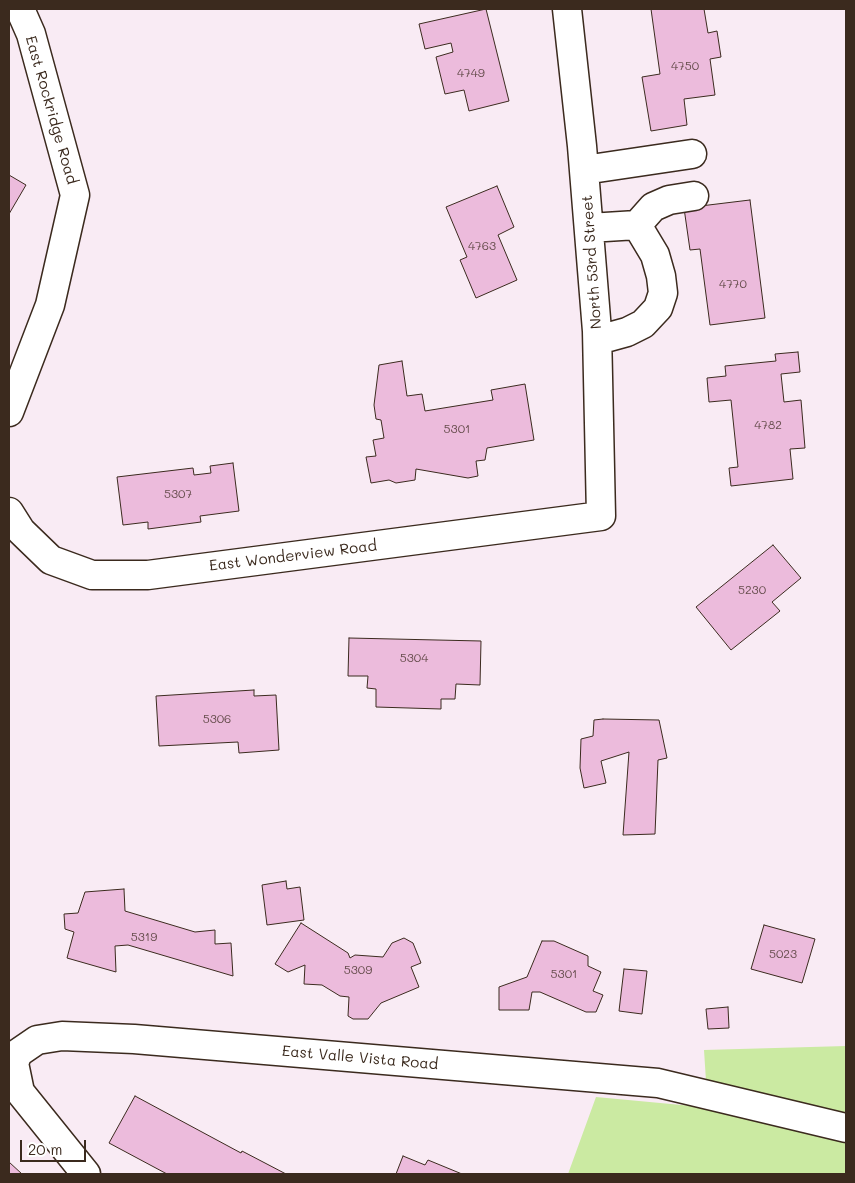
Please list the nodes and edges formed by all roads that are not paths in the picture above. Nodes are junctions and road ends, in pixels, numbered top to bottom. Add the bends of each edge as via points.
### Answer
1 (20, 9) edge
2 (567, 9) edge
3 (692, 154) dead end
4 (584, 170) junction
5 (694, 196) dead end
6 (637, 225) junction
7 (589, 228) junction
8 (598, 340) junction
9 (9, 412) edge
10 (9, 512) edge
11 (601, 516) joint
12 (846, 1128) edge
13 (86, 1174) edge

1 - 9 street, East Rockridge Road via 31,34 75,195 50,306
2 - 4 street, North 53rd Street
3 - 4 street
4 - 7 street, North 53rd Street
5 - 6 street via 669,200 653,207
6 - 7 street
6 - 8 street via 655,255 663,294 658,308 643,324
7 - 8 street, North 53rd Street
8 - 11 street, North 53rd Street
10 - 11 street, East Wonderview Road via 21,531 51,560 92,575 148,575
12 - 13 street, East Valle Vista Road via 658,1083 134,1038 62,1036 37,1040 18,1053 14,1063 20,1092

